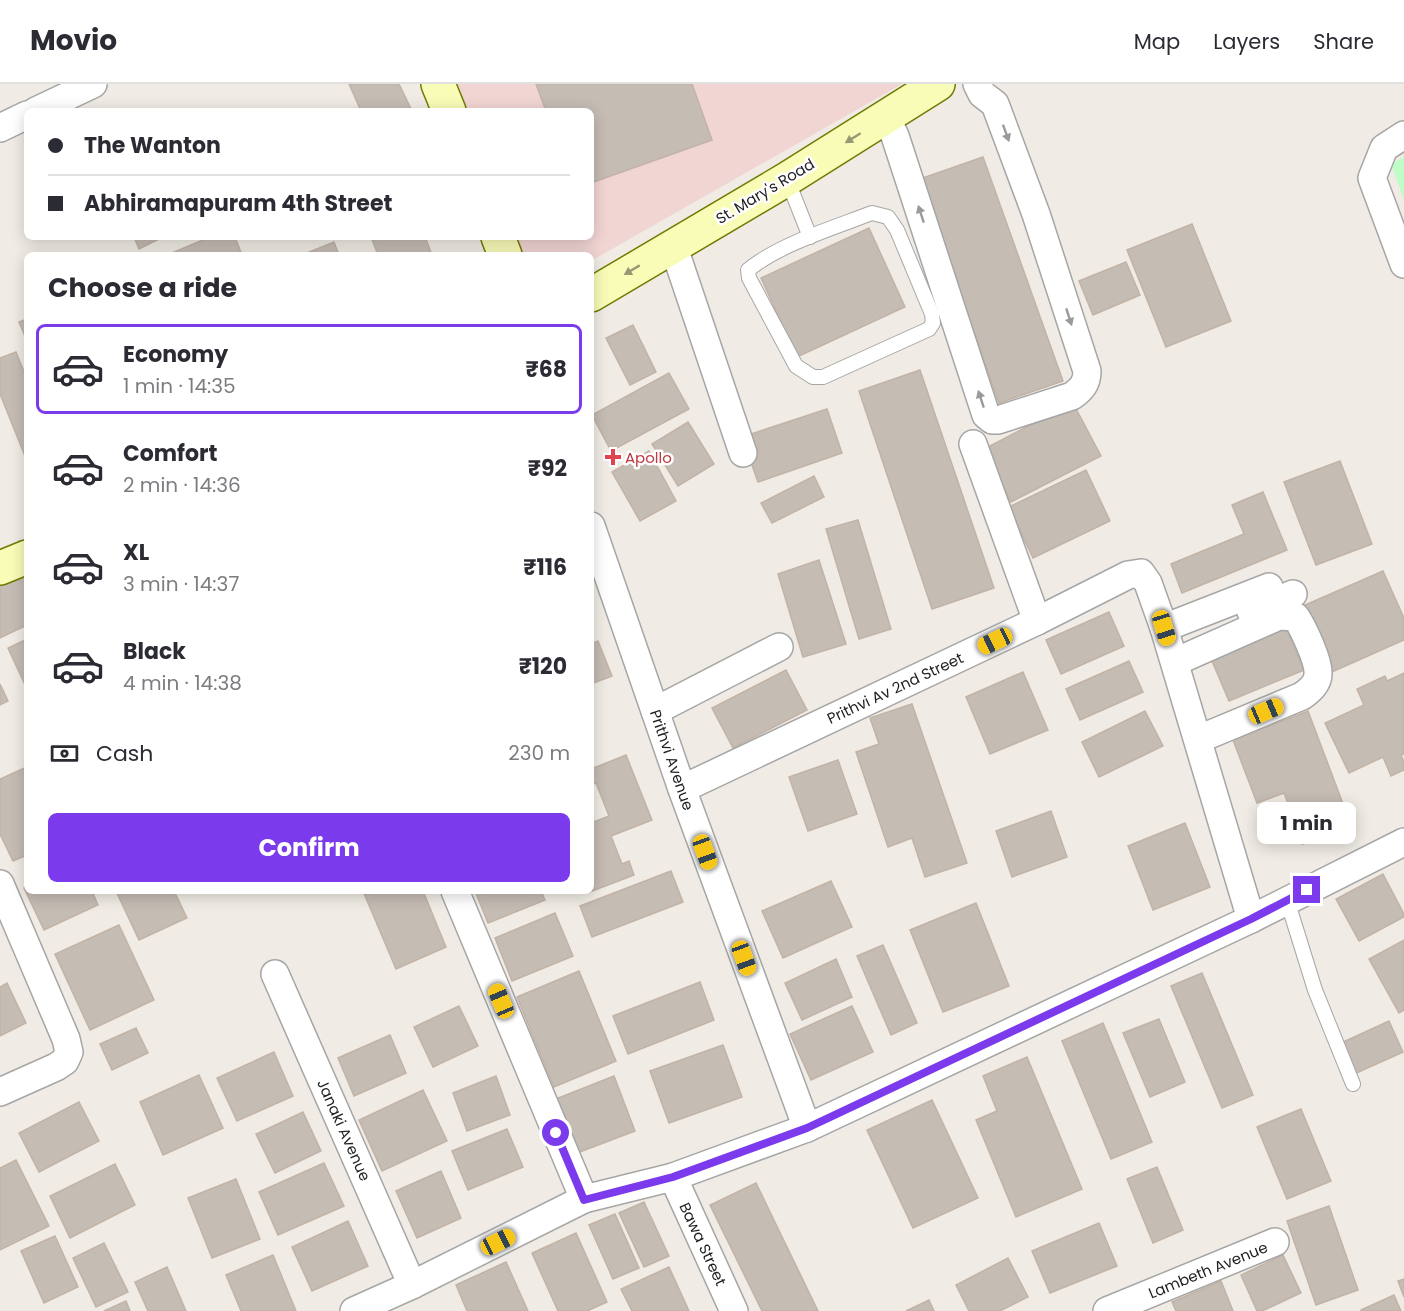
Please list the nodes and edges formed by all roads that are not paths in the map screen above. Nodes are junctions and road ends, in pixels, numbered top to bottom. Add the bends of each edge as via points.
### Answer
1 (93, 84) edge
2 (438, 84) edge
3 (977, 84) edge
4 (934, 85) edge
5 (42, 108) edge
6 (448, 108) edge
7 (24, 116) edge
8 (886, 118) junction
9 (0, 128) edge
10 (1404, 135) edge
11 (787, 179) junction
12 (810, 237) junction
13 (673, 245) junction
14 (1404, 264) edge
15 (594, 293) edge
16 (973, 444) dead end
17 (743, 453) dead end
18 (594, 535) edge
19 (24, 558) edge
20 (0, 568) edge
21 (1287, 588) dead end
22 (1037, 621) junction
23 (1170, 645) junction
24 (779, 647) dead end
25 (655, 711) junction
26 (1198, 740) junction
27 (682, 789) junction
28 (1404, 842) edge
29 (0, 884) edge
30 (456, 894) edge
31 (1287, 900) junction
32 (1251, 919) junction
33 (275, 974) dead end
34 (1353, 1084) dead end
35 (0, 1092) edge
36 (807, 1128) junction
37 (673, 1177) junction
38 (584, 1200) junction
39 (1275, 1242) dead end
40 (412, 1285) junction
41 (354, 1311) edge
42 (734, 1311) edge
43 (1107, 1311) edge

1 - 5 street
2 - 6 main road
3 -> 8 street via 995,104 1087,371 1082,389 1072,396 998,420 986,415
4 - 8 main road, St. Mary's Road
7 - 9 street
8 -> 11 main road, St. Mary's Road
10 - 14 street via 1384,148 1372,178
11 - 12 lane
11 - 13 main road, St. Mary's Road
12 - 12 lane via 872,213 888,217 932,314 929,329 823,377 813,377 796,366 748,270
13 -> 15 main road, St. Mary's Road
13 - 17 street
16 - 22 street
18 - 25 street, Prithvi Avenue
19 - 20 main road
21 - 23 street
22 - 23 street, Prithvi Av 2nd Street via 1128,575 1141,573
22 - 27 street, Prithvi Av 2nd Street
23 - 26 street
23 - 26 street via 1279,616 1296,617 1319,672 1311,690 1302,696
24 - 25 street
25 - 27 street, Prithvi Avenue
26 - 32 street
27 - 36 street, Prithvi Avenue
28 - 31 street
29 - 35 street via 69,1052 56,1067
30 - 38 street
31 - 32 street
31 - 34 lane via 1315,990
32 - 36 street
33 - 40 street, Janaki Avenue
36 - 37 street
37 - 38 street
37 - 42 street, Bawa Street
38 - 40 street
39 - 43 street, Lambeth Avenue
40 - 41 street

